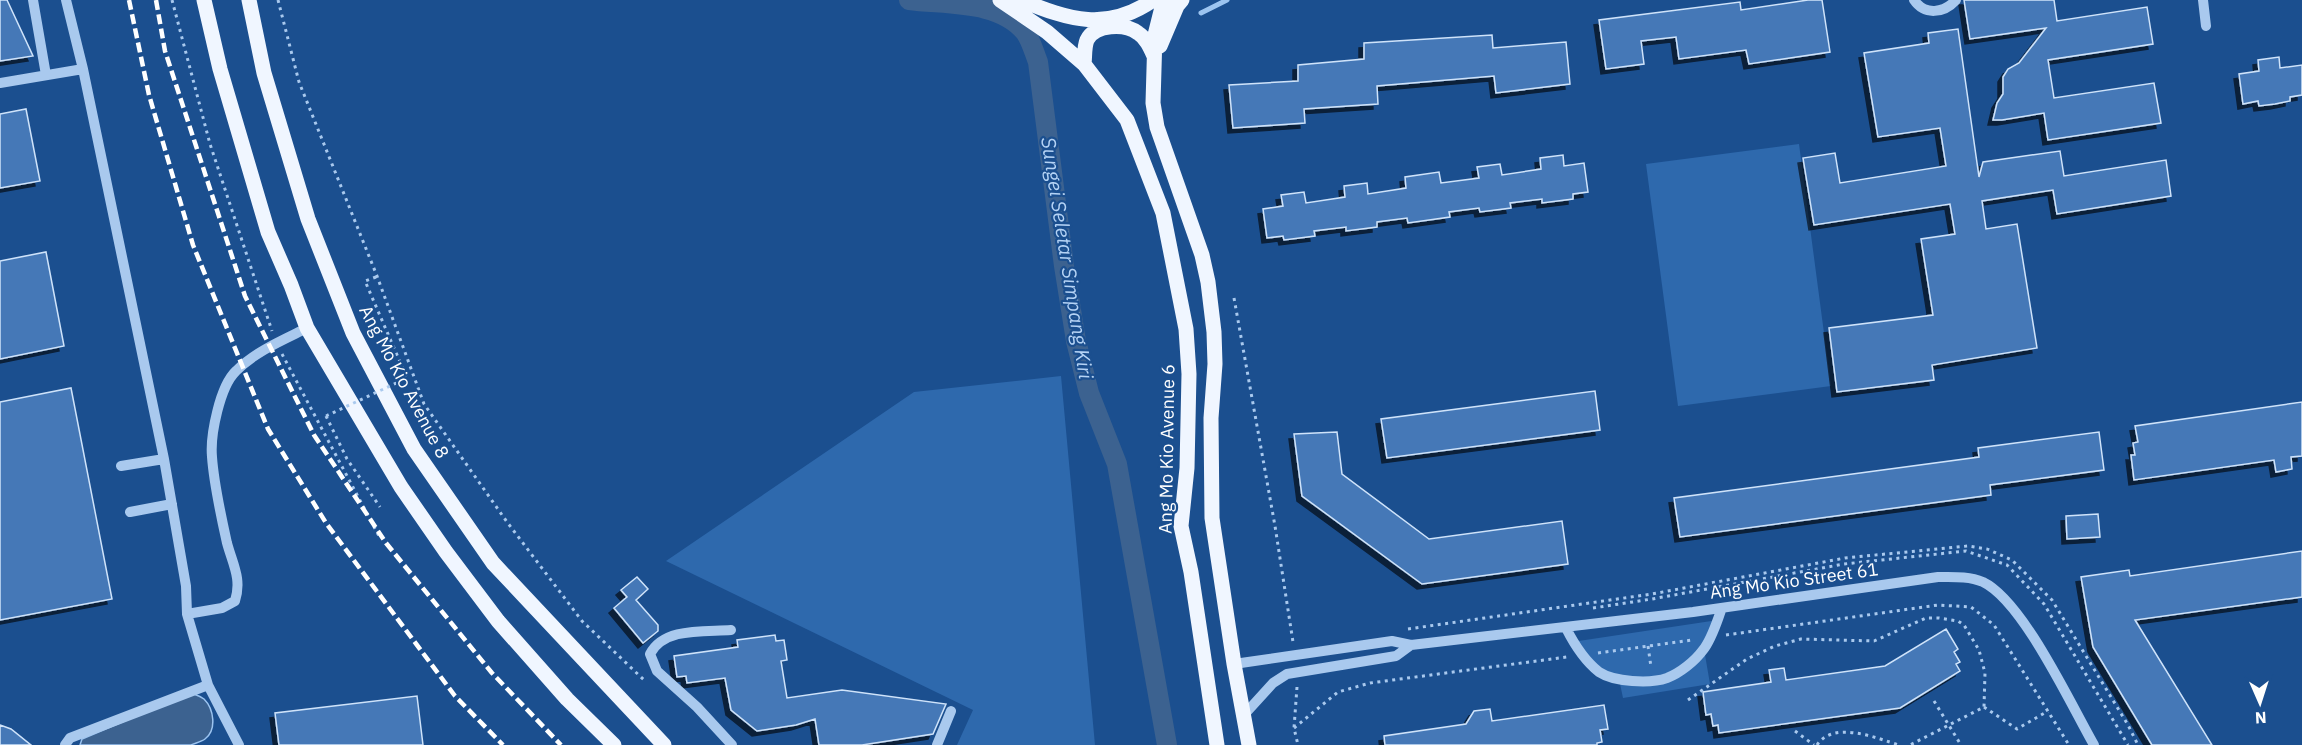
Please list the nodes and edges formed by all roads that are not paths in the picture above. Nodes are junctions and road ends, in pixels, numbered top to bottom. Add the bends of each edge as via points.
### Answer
1 (33, 0) edge
2 (66, 0) edge
3 (204, 0) edge
4 (249, 0) edge
5 (1000, 0) edge
6 (1021, 0) edge
7 (1154, 0) edge
8 (1167, 0) edge
9 (1182, 0) edge
10 (1914, 0) edge
11 (1956, 0) edge
12 (2203, 0) edge
13 (2206, 26) dead end
14 (1155, 58) junction
15 (1084, 64) junction
16 (83, 69) junction
17 (46, 75) junction
18 (0, 83) edge
19 (307, 328) junction
20 (164, 459) junction
21 (122, 466) dead end
22 (172, 504) junction
23 (130, 512) dead end
24 (1722, 608) junction
25 (187, 614) junction
26 (1566, 628) junction
27 (731, 630) dead end
28 (1411, 645) junction
29 (1234, 664) junction
30 (208, 685) junction
31 (951, 711) dead end
32 (1243, 716) junction
33 (65, 745) edge
34 (239, 745) edge
35 (614, 745) edge
36 (664, 745) edge
37 (732, 745) edge
38 (937, 745) edge
39 (1217, 745) edge
40 (1249, 745) edge
41 (2094, 745) edge

1 - 17 street
2 - 16 street
3 - 19 main road via 268,232
4 - 36 main road, Ang Mo Kio Avenue 8 via 264,73 308,219 353,333 414,449 493,563
5 - 15 main road, Ang Mo Kio Avenue 6 via 1047,32
6 - 7 main road via 1082,20 1108,19 1139,10
8 - 14 main road via 1155,35
9 - 14 main road
10 - 11 street via 1930,11 1944,10
12 - 13 street
14 - 15 main road via 1137,31 1106,27 1087,40
14 - 29 main road via 1153,103 1157,127 1208,282 1215,364 1212,518
15 - 39 main road, Ang Mo Kio Avenue 6 via 1127,120 1163,213 1186,329 1187,468 1181,526
16 - 17 street
16 - 20 street
17 - 18 street
19 - 25 street via 256,355 235,372 219,399 211,455 227,543 239,582 235,601 222,608
19 - 35 main road via 401,487 446,552 498,621
20 - 21 street
20 - 22 street
22 - 23 street
22 - 25 street
24 - 26 street, Ang Mo Kio Street 61
24 - 26 street via 1704,649 1685,667 1666,678 1653,680 1623,680 1601,673 1582,655
24 - 41 street, Ang Mo Kio Street 61 via 1938,577 1967,577 1984,583 2023,619
25 - 30 street
26 - 28 street, Ang Mo Kio Street 61
27 - 37 street via 676,634 656,643 650,654 657,671
28 - 29 street, Ang Mo Kio Street 61 via 1392,641
28 - 32 street, Ang Mo Kio Street 61 via 1396,656 1287,674
29 - 32 main road
30 - 33 street via 70,738
30 - 34 street
31 - 38 street
32 - 40 main road

